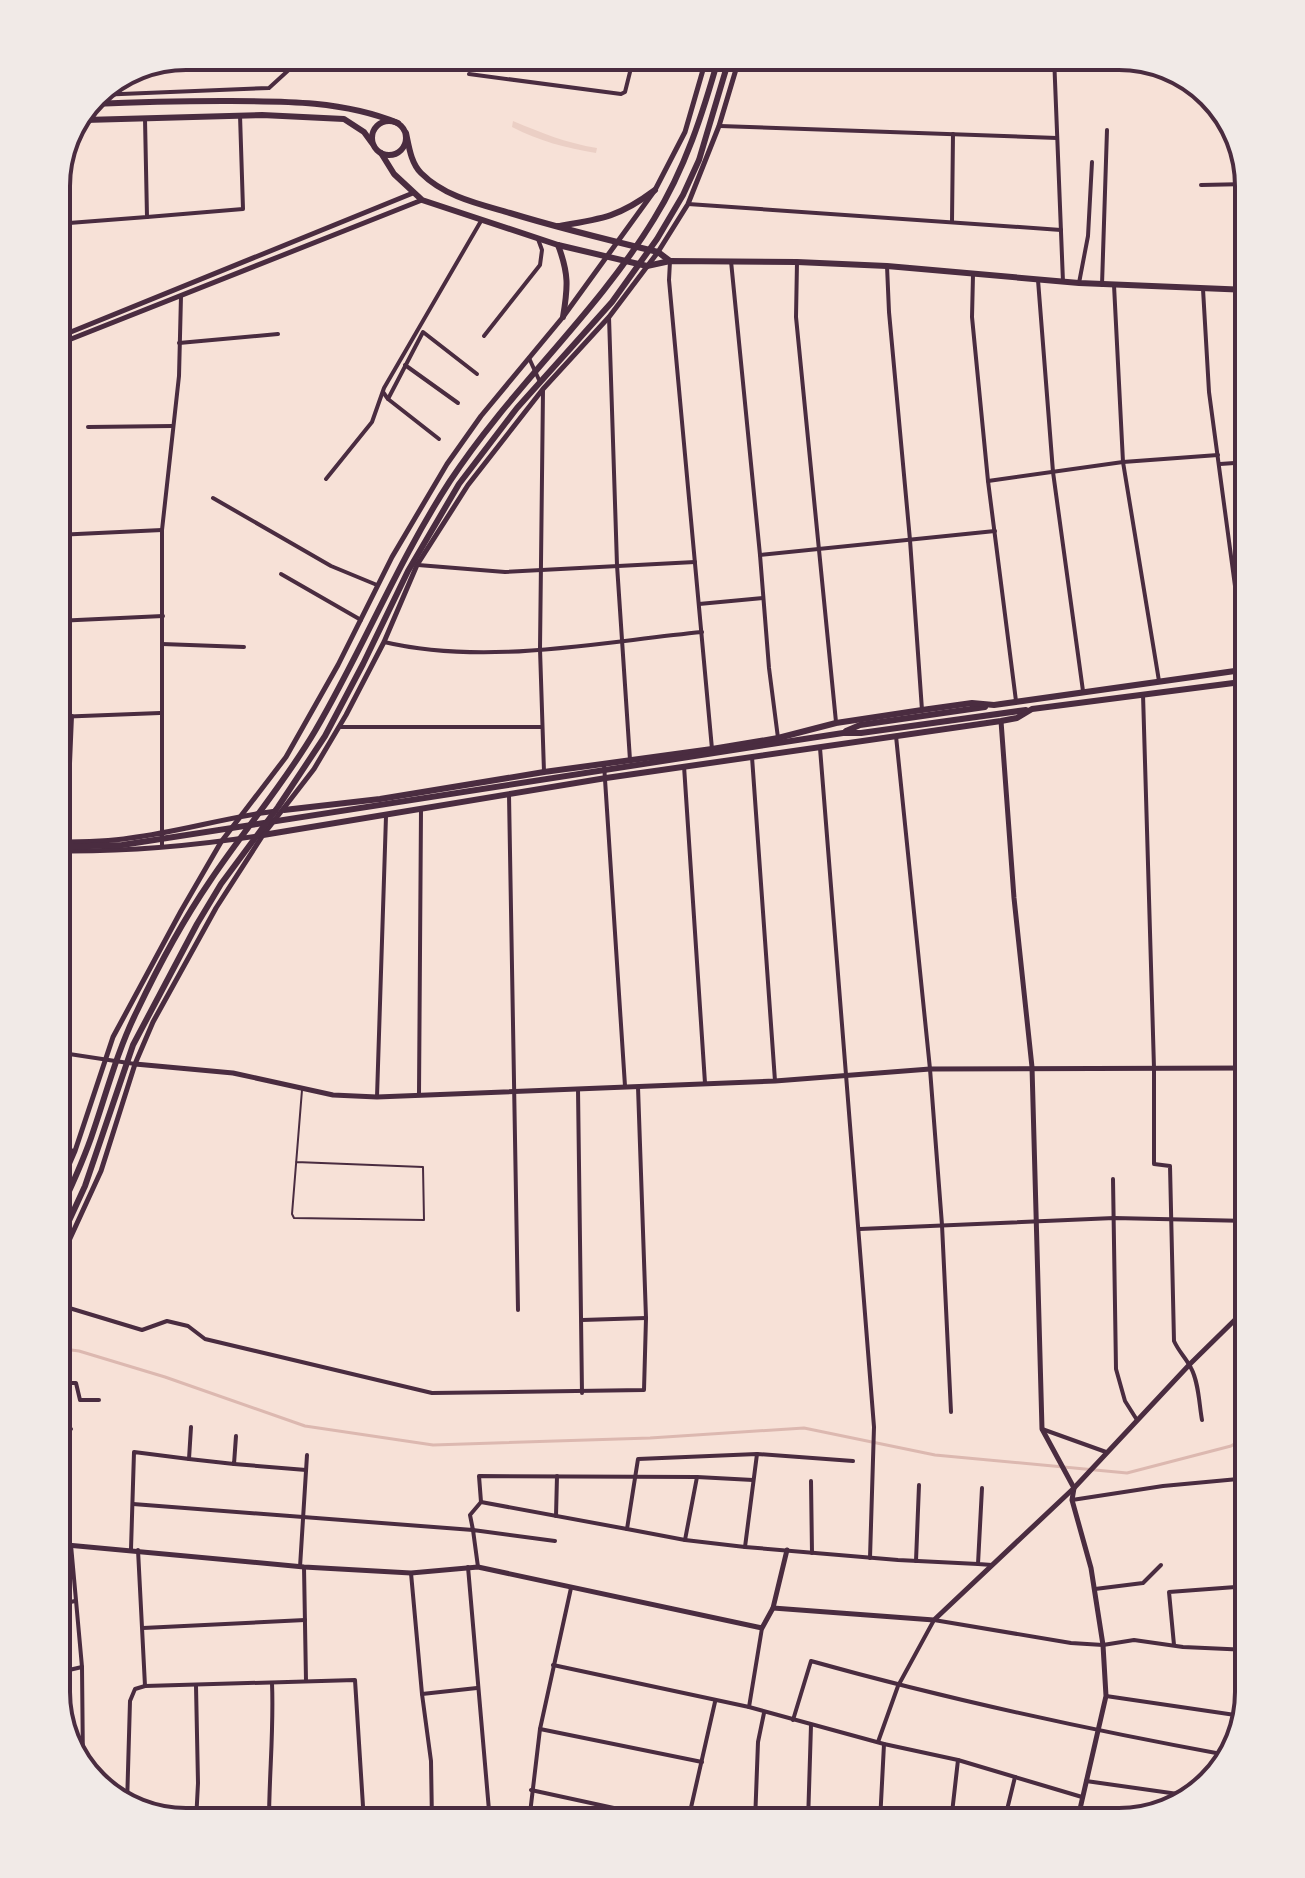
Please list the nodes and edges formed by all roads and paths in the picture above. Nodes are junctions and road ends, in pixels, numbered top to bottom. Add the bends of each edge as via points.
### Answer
1 (289, 70) edge
2 (631, 70) edge
3 (703, 70) edge
4 (714, 70) edge
5 (726, 70) edge
6 (736, 70) edge
7 (1055, 70) edge
8 (469, 74) dead end
9 (117, 94) edge
10 (104, 104) edge
11 (240, 115) junction
12 (145, 116) junction
13 (92, 120) edge
14 (398, 123) junction
15 (719, 126) junction
16 (1107, 130) dead end
17 (406, 133) junction
18 (953, 134) junction
19 (1057, 138) junction
20 (372, 143) junction
21 (381, 153) junction
22 (1092, 162) dead end
23 (1235, 184) edge
24 (1201, 185) dead end
25 (655, 190) junction
26 (413, 193) junction
27 (422, 200) junction
28 (688, 204) junction
29 (147, 217) junction
30 (481, 221) junction
31 (952, 221) junction
32 (70, 223) edge
33 (555, 227) junction
34 (1061, 230) junction
35 (538, 239) junction
36 (618, 242) junction
37 (558, 245) junction
38 (658, 252) junction
39 (606, 258) junction
40 (670, 261) junction
41 (731, 261) junction
42 (797, 262) junction
43 (647, 266) junction
44 (887, 266) junction
45 (973, 275) junction
46 (1038, 280) junction
47 (1063, 282) junction
48 (1079, 283) junction
49 (1102, 285) junction
50 (1114, 285) junction
51 (1203, 289) junction
52 (1235, 290) edge
53 (181, 296) junction
54 (563, 317) junction
55 (609, 317) junction
56 (70, 332) edge
57 (278, 334) dead end
58 (484, 336) dead end
59 (70, 340) edge
60 (179, 343) junction
61 (529, 358) junction
62 (405, 365) junction
63 (477, 374) dead end
64 (543, 389) junction
65 (383, 392) junction
66 (388, 399) junction
67 (458, 403) dead end
68 (173, 426) junction
69 (88, 427) dead end
70 (439, 439) dead end
71 (1218, 455) junction
72 (1123, 462) junction
73 (1235, 463) edge
74 (1220, 464) junction
75 (1053, 472) junction
76 (326, 479) dead end
77 (988, 481) junction
78 (213, 498) dead end
79 (162, 530) junction
80 (995, 531) junction
81 (70, 534) edge
82 (910, 540) junction
83 (819, 548) junction
84 (760, 555) junction
85 (695, 562) junction
86 (417, 565) junction
87 (617, 565) junction
88 (542, 571) junction
89 (281, 574) dead end
90 (1235, 578) edge
91 (377, 585) junction
92 (763, 598) junction
93 (699, 604) junction
94 (163, 616) junction
95 (70, 620) edge
96 (361, 620) junction
97 (702, 632) junction
98 (622, 640) junction
99 (384, 642) junction
100 (162, 644) junction
101 (244, 647) dead end
102 (540, 649) junction
103 (1235, 672) edge
104 (1159, 681) junction
105 (1235, 683) edge
106 (1083, 692) junction
107 (1143, 694) junction
108 (1016, 701) junction
109 (994, 705) junction
110 (1032, 709) junction
111 (922, 710) junction
112 (160, 713) junction
113 (72, 716) joint
114 (1001, 721) junction
115 (836, 723) junction
116 (339, 727) junction
117 (541, 727) junction
118 (843, 733) junction
119 (896, 736) junction
120 (778, 738) junction
121 (819, 746) junction
122 (712, 749) junction
123 (752, 756) junction
124 (630, 760) junction
125 (70, 763) edge
126 (604, 764) junction
127 (684, 766) junction
128 (544, 772) junction
129 (606, 778) junction
130 (509, 793) junction
131 (421, 807) junction
132 (284, 810) junction
133 (386, 813) junction
134 (243, 815) junction
135 (161, 832) junction
136 (263, 835) junction
137 (221, 842) junction
138 (70, 845) edge
139 (162, 846) junction
140 (70, 847) edge
141 (70, 849) edge
142 (70, 1054) edge
143 (105, 1059) junction
144 (135, 1064) junction
145 (1032, 1067) junction
146 (1154, 1068) junction
147 (1235, 1068) edge
148 (930, 1069) junction
149 (847, 1077) junction
150 (775, 1081) junction
151 (705, 1083) junction
152 (625, 1086) junction
153 (638, 1087) junction
154 (303, 1089) junction
155 (578, 1089) junction
156 (514, 1092) junction
157 (419, 1095) junction
158 (377, 1097) junction
159 (70, 1150) edge
160 (75, 1151) junction
161 (296, 1162) junction
162 (70, 1163) edge
163 (1113, 1179) dead end
164 (70, 1190) edge
165 (70, 1217) edge
166 (1114, 1218) junction
167 (1037, 1220) junction
168 (1170, 1220) junction
169 (1235, 1221) edge
170 (942, 1225) junction
171 (860, 1229) junction
172 (70, 1239) edge
173 (70, 1308) edge
174 (518, 1310) dead end
175 (646, 1318) junction
176 (582, 1320) junction
177 (1235, 1320) edge
178 (1190, 1364) junction
179 (70, 1383) edge
180 (582, 1393) junction
181 (99, 1400) dead end
182 (951, 1412) dead end
183 (1137, 1420) junction
184 (1202, 1420) dead end
185 (191, 1427) dead end
186 (1042, 1429) junction
187 (236, 1436) dead end
188 (757, 1454) junction
189 (1105, 1454) junction
190 (307, 1455) dead end
191 (189, 1459) junction
192 (853, 1461) dead end
193 (234, 1464) junction
194 (306, 1470) junction
195 (557, 1476) junction
196 (635, 1477) junction
197 (697, 1477) junction
198 (753, 1480) junction
199 (1235, 1480) edge
200 (811, 1481) dead end
201 (919, 1485) dead end
202 (982, 1488) dead end
203 (1074, 1488) junction
204 (1072, 1500) junction
205 (481, 1502) junction
206 (133, 1504) junction
207 (556, 1516) junction
208 (303, 1517) junction
209 (627, 1529) junction
210 (473, 1530) junction
211 (685, 1540) junction
212 (555, 1541) dead end
213 (71, 1545) joint
214 (745, 1547) junction
215 (135, 1550) junction
216 (787, 1550) junction
217 (812, 1553) junction
218 (870, 1558) junction
219 (916, 1561) junction
220 (978, 1564) junction
221 (992, 1565) junction
222 (1161, 1565) dead end
223 (302, 1567) junction
224 (468, 1567) junction
225 (478, 1567) junction
226 (411, 1573) junction
227 (1235, 1587) edge
228 (571, 1588) junction
229 (1095, 1589) junction
230 (75, 1601) junction
231 (70, 1602) edge
232 (773, 1608) junction
233 (305, 1620) junction
234 (934, 1620) junction
235 (143, 1628) junction
236 (762, 1628) junction
237 (1103, 1645) junction
238 (1174, 1645) junction
239 (1235, 1649) edge
240 (553, 1665) junction
241 (82, 1667) junction
242 (70, 1670) edge
243 (306, 1681) junction
244 (272, 1683) junction
245 (145, 1686) junction
246 (196, 1686) junction
247 (898, 1686) junction
248 (477, 1688) junction
249 (422, 1694) junction
250 (1106, 1696) junction
251 (715, 1702) junction
252 (749, 1707) junction
253 (764, 1712) junction
254 (1232, 1715) edge
255 (793, 1720) junction
256 (811, 1725) junction
257 (540, 1729) junction
258 (1098, 1731) junction
259 (881, 1743) junction
260 (83, 1744) edge
261 (1217, 1753) edge
262 (958, 1760) junction
263 (702, 1762) junction
264 (1015, 1777) junction
265 (1086, 1781) junction
266 (531, 1790) junction
267 (127, 1791) edge
268 (1174, 1793) edge
269 (1082, 1797) junction
270 (197, 1808) edge
271 (269, 1808) edge
272 (363, 1808) edge
273 (432, 1808) edge
274 (489, 1808) edge
275 (530, 1808) edge
276 (614, 1808) edge
277 (691, 1808) edge
278 (756, 1808) edge
279 (808, 1808) edge
280 (880, 1808) edge
281 (953, 1808) edge
282 (1007, 1808) edge
283 (1080, 1808) edge

1 - 9 street via 269,88
2 - 8 street via 621,94
3 - 25 street via 685,132
4 - 164 main road via 687,155 657,215 603,292 499,413 451,479 398,567 314,733 209,882 137,1010
5 - 165 main road via 699,160 657,239 612,302 517,408 459,484 408,571 325,736 191,935 133,1045
6 - 15 street
7 - 19 street
10 - 14 main road via 263,100 341,106
11 - 12 main road
11 - 20 main road via 344,119
11 - 29 street via 243,209
12 - 13 main road
12 - 29 street
14 - 17 main road
14 - 20 main road via 378,124
15 - 18 street
15 - 28 street
16 - 49 street
17 - 21 main road via 400,152
17 - 33 main road via 421,173 449,193
18 - 19 street
18 - 31 street
19 - 34 street
20 - 21 main road
21 - 26 main road
22 - 48 street
23 - 24 street
25 - 33 main road via 605,218
25 - 36 street
26 - 27 main road
26 - 56 street
27 - 30 main road
27 - 53 street
28 - 31 street
28 - 38 street
29 - 32 street
30 - 35 main road
30 - 65 street
31 - 34 street
33 - 36 main road
34 - 47 street
35 - 37 main road
35 - 58 street via 540,265
36 - 38 main road
36 - 39 street
37 - 39 main road
37 - 54 main road via 569,284
38 - 40 main road
38 - 43 street
39 - 43 main road
39 - 54 street
40 - 41 main road
40 - 43 main road
40 - 85 street
41 - 42 main road
41 - 84 street
42 - 44 main road
42 - 83 street via 796,317
43 - 55 street
44 - 45 main road
44 - 82 street
45 - 46 main road
45 - 77 street via 972,317
46 - 47 main road
46 - 75 street
47 - 48 main road
48 - 49 main road
49 - 50 main road
50 - 51 main road
50 - 72 street
51 - 52 main road
51 - 71 street
53 - 59 street
53 - 60 street
54 - 61 street
55 - 64 street
55 - 87 street
57 - 60 street
60 - 68 street
61 - 64 street
61 - 91 street via 447,464
62 - 63 street via 423,332
62 - 66 street
62 - 67 street
64 - 86 street via 468,485
64 - 88 street
65 - 66 street
65 - 76 street via 372,422
66 - 70 street
68 - 69 street
68 - 79 street
71 - 72 street
71 - 74 street
72 - 75 street
72 - 104 street
73 - 74 street
74 - 90 street
75 - 77 street
75 - 106 street
77 - 80 street
78 - 91 street via 331,566
79 - 81 street
79 - 94 street
80 - 82 street
80 - 108 street
82 - 83 street
82 - 111 street
83 - 84 street
83 - 115 street
84 - 92 street
85 - 87 street
85 - 93 street
86 - 88 street
86 - 99 street
87 - 88 street
87 - 98 street
88 - 102 street
89 - 96 street
91 - 96 street
92 - 93 street
92 - 120 street
93 - 97 street
94 - 95 street
94 - 100 street
96 - 134 street via 286,757
97 - 98 street
97 - 122 street
98 - 102 street
98 - 124 street
99 - 102 street via 456,651
99 - 116 street
100 - 101 street
100 - 112 street
102 - 117 street
103 - 104 main road
104 - 106 main road
105 - 107 main road
106 - 108 main road
107 - 110 main road
107 - 146 street
108 - 109 main road
109 - 111 main road
109 - 118 main road via 860,725
110 - 114 main road
110 - 118 main road
111 - 115 main road
112 - 113 street
112 - 135 street
113 - 125 street
114 - 119 main road
114 - 145 street
115 - 120 main road
116 - 117 street
116 - 132 street
117 - 128 street
118 - 140 main road via 122,845
119 - 121 main road
119 - 148 street
120 - 122 main road
121 - 123 main road
121 - 149 street
122 - 124 main road
123 - 127 main road
123 - 150 street
124 - 126 main road
126 - 128 main road
126 - 129 street
127 - 129 main road
127 - 151 street
128 - 132 main road
129 - 130 main road
129 - 152 street
130 - 131 main road
130 - 156 street
131 - 133 main road
131 - 157 street
132 - 134 street
132 - 136 street
133 - 136 main road
133 - 158 street
134 - 135 street
134 - 137 street
135 - 138 street
135 - 139 street
136 - 137 street
136 - 144 street via 209,920
137 - 139 street
137 - 143 street via 148,968
139 - 141 street
142 - 143 street
143 - 144 street
143 - 160 street
144 - 154 street via 233,1073
144 - 172 street via 101,1171
145 - 146 street
145 - 148 street
145 - 167 street
146 - 147 street
146 - 168 street via 1154,1164 1170,1166
148 - 149 street
148 - 170 street
149 - 150 street
149 - 171 street
150 - 151 street
151 - 153 street
152 - 153 street
152 - 155 street
153 - 175 street
154 - 158 street
154 - 161 lane
155 - 156 street
155 - 176 street
156 - 157 street
156 - 174 street
157 - 158 street
159 - 160 street
160 - 162 street
161 - 161 lane via 294,1218 424,1220 423,1167
163 - 166 street
166 - 167 street
166 - 168 street
166 - 183 street via 1116,1369
167 - 170 street
167 - 186 street
168 - 169 street
168 - 178 street via 1174,1341
170 - 171 street
170 - 182 street
171 - 218 street via 874,1430
173 - 180 street via 142,1330 167,1321 188,1326 205,1339 432,1393
175 - 176 street
175 - 180 street via 644,1390
176 - 180 street
177 - 178 street
178 - 183 street
178 - 184 street
179 - 181 street via 76,1383 80,1400
183 - 189 street
185 - 191 street
186 - 189 street
186 - 203 street
187 - 193 street
188 - 192 street
188 - 196 street via 638,1459
188 - 198 street
189 - 203 street
190 - 194 street
191 - 193 street
191 - 206 street via 134,1452
193 - 194 street
194 - 208 street
195 - 196 street
195 - 205 street via 479,1476
195 - 207 street
196 - 197 street
196 - 209 street
197 - 198 street
197 - 211 street
198 - 214 street
199 - 204 street
200 - 217 street
201 - 219 street
202 - 220 street
203 - 204 street
203 - 221 street
204 - 229 street
205 - 207 street
205 - 210 street via 470,1515
206 - 208 street
206 - 215 street
207 - 209 street
208 - 210 street
208 - 223 street
209 - 211 street
210 - 212 street
210 - 225 street
211 - 214 street
213 - 215 street
213 - 230 street
214 - 216 street
215 - 223 street
215 - 235 street
216 - 217 street
216 - 232 street
217 - 218 street
218 - 219 street
219 - 220 street
220 - 221 street
221 - 234 street
222 - 229 street via 1143,1583
223 - 226 street
223 - 233 street
224 - 225 street
224 - 226 street
224 - 248 street
225 - 228 street
226 - 249 street
227 - 238 street via 1169,1592
228 - 236 street
228 - 240 street
229 - 237 street
230 - 231 street
230 - 241 street
232 - 234 street
232 - 236 street
233 - 235 street
233 - 243 street
234 - 237 street
234 - 247 street
235 - 245 street
236 - 252 street
237 - 238 street via 1134,1640
237 - 250 street
238 - 239 street
240 - 251 street
240 - 257 street
241 - 242 street
241 - 260 street
243 - 244 street
243 - 272 street via 355,1680
244 - 246 street
244 - 271 street
245 - 246 street
245 - 267 street via 135,1689 130,1701
246 - 270 street
247 - 255 street via 811,1661
247 - 258 street
247 - 259 street
248 - 249 street
248 - 274 street
249 - 273 street
250 - 254 street
250 - 258 street
251 - 252 street
251 - 263 street
252 - 253 street
253 - 255 street
253 - 278 street
255 - 256 street
256 - 259 street
256 - 279 street
257 - 263 street
257 - 266 street
258 - 261 street
258 - 265 street
259 - 262 street
259 - 280 street
262 - 264 street
262 - 281 street
263 - 277 street
264 - 269 street
264 - 282 street
265 - 268 street
265 - 269 street
266 - 275 street
266 - 276 street
269 - 283 street

